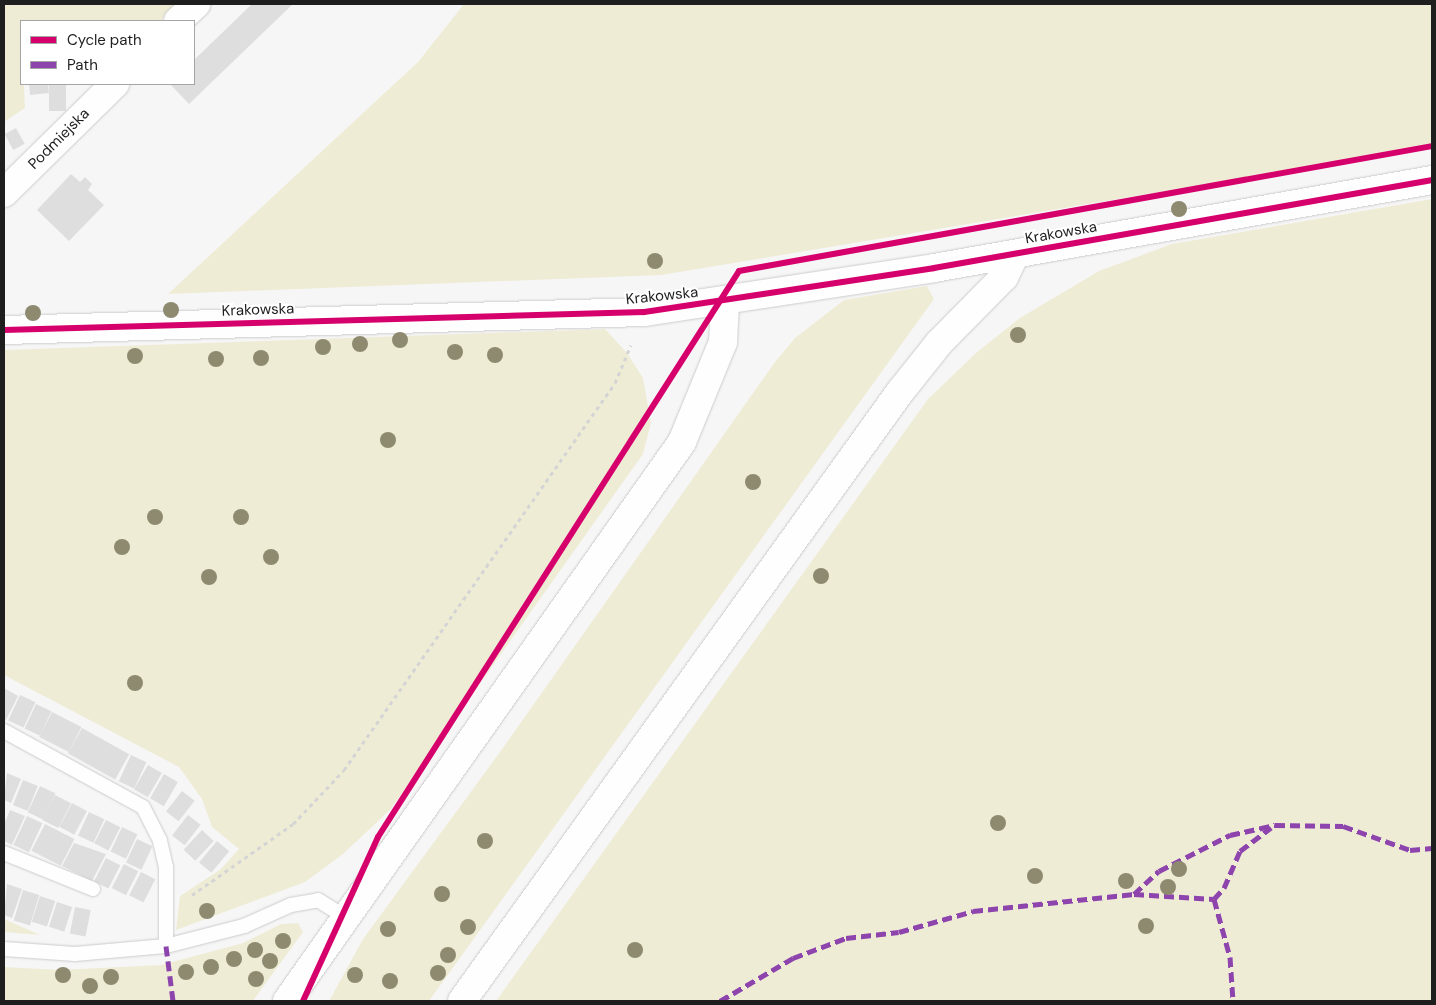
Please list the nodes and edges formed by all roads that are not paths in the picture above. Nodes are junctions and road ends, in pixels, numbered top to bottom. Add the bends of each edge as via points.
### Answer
1 (196, 4) edge
2 (179, 20) edge
3 (114, 85) edge
4 (1432, 180) edge
5 (4, 194) edge
6 (1016, 254) junction
7 (725, 302) junction
8 (4, 330) edge
9 (4, 731) edge
10 (4, 853) edge
11 (92, 889) dead end
12 (348, 918) junction
13 (166, 946) junction
14 (4, 949) edge
15 (287, 1001) edge
16 (462, 1001) edge

1 - 2 street
3 - 5 street, Podmiejska
4 - 6 street, Krakowska
6 - 7 street, Krakowska
6 - 16 street via 1004,278 939,343 900,392
7 - 8 street, Krakowska via 644,312
7 - 12 street via 723,342 682,442
9 - 13 lane via 143,807 160,841 166,867
10 - 11 lane
12 - 13 lane via 318,900 291,905 244,926
12 - 15 street
13 - 14 lane via 75,954

